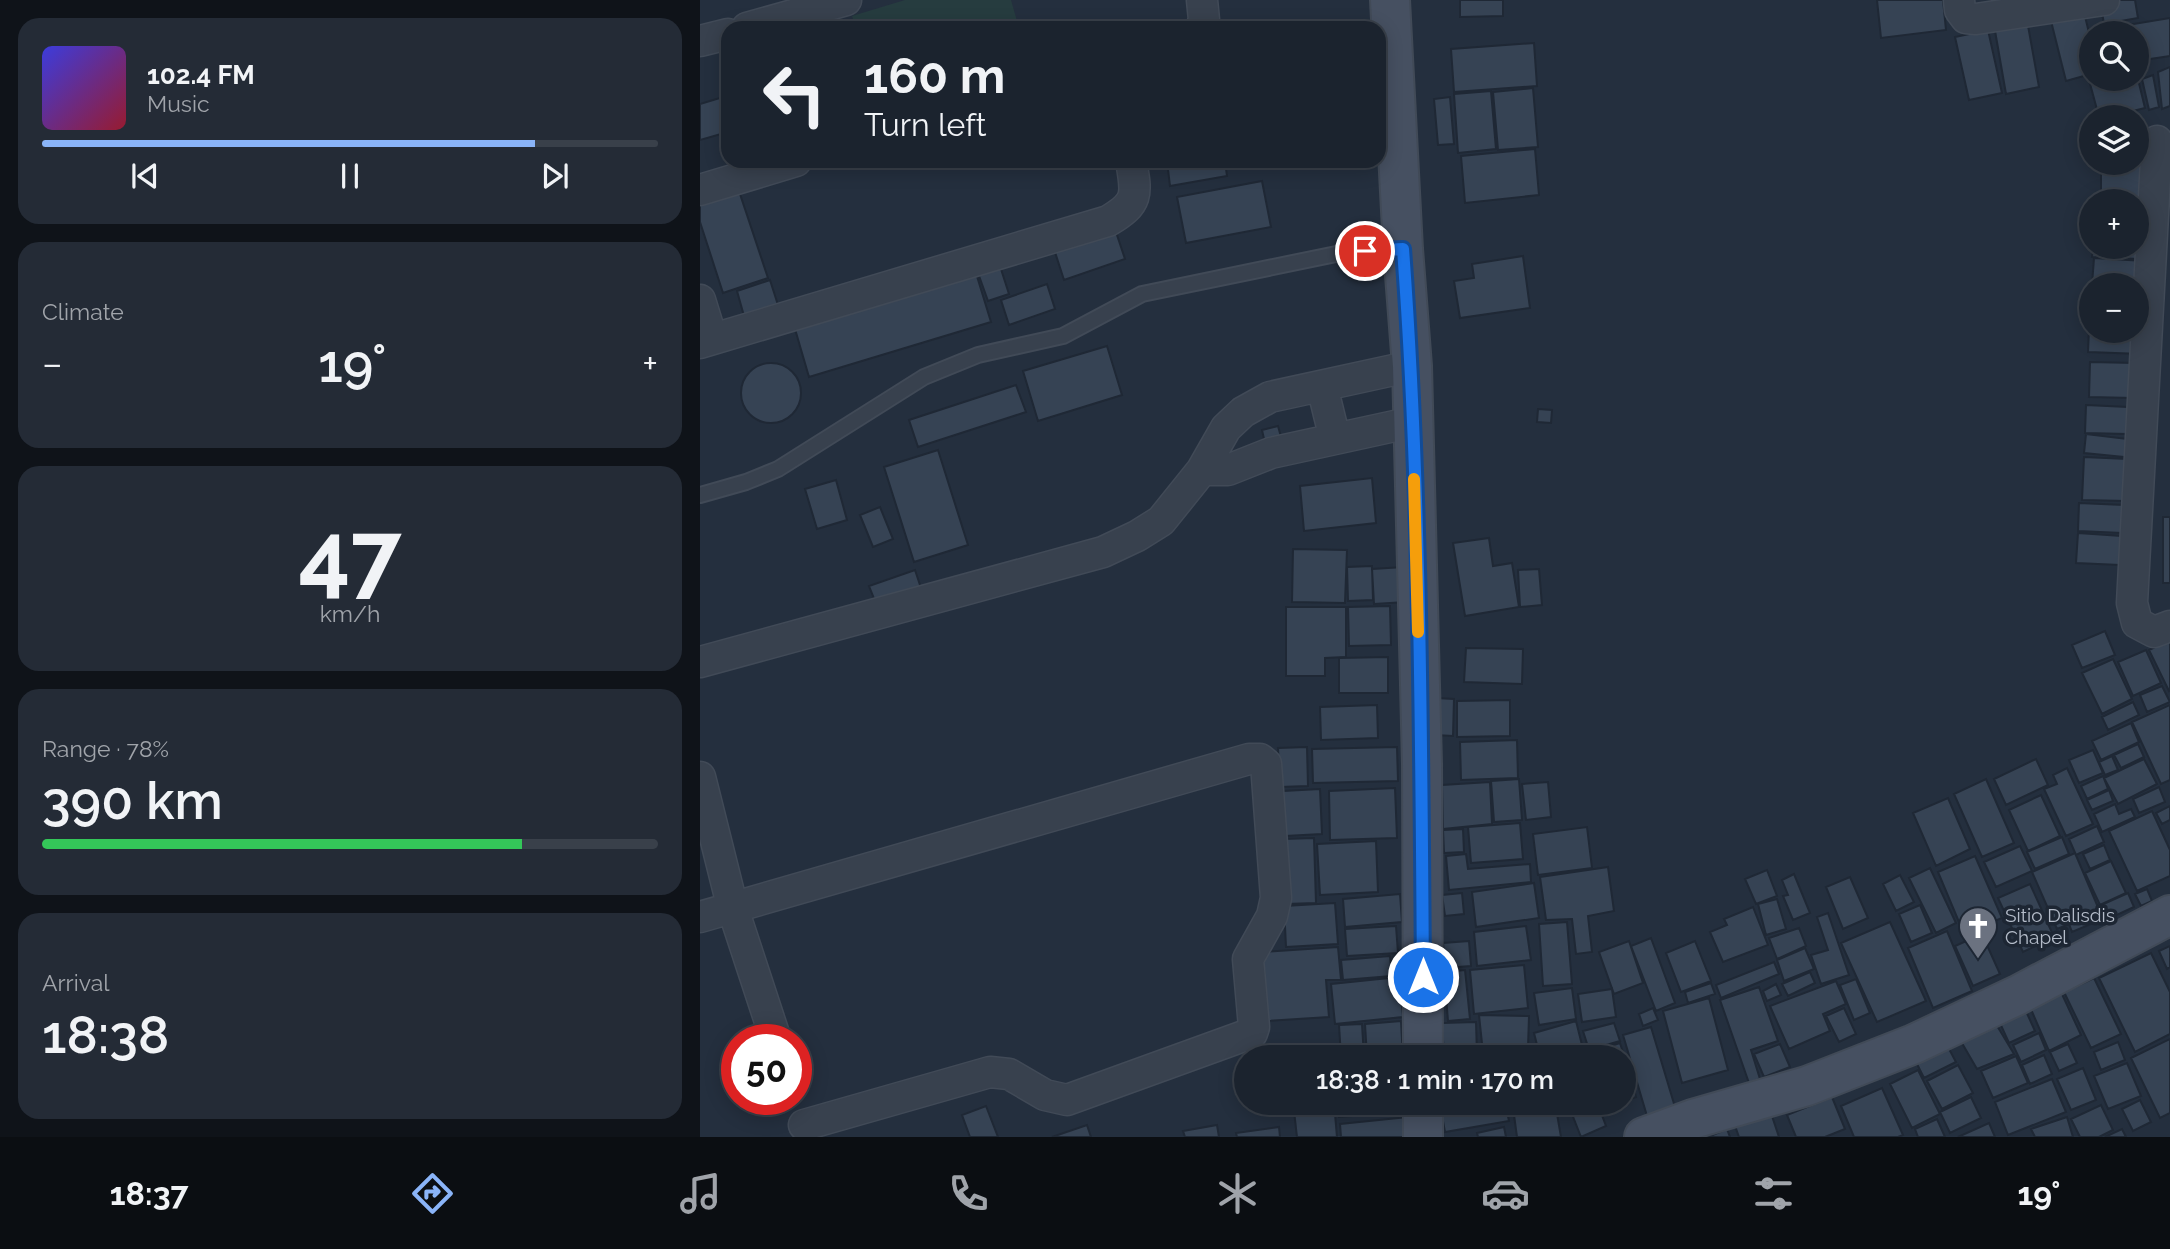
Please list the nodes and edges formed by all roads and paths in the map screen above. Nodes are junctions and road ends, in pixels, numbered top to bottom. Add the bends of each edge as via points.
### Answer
1 (846, 0) edge
2 (1202, 0) edge
3 (1390, 0) edge
4 (1959, 0) edge
5 (2104, 0) edge
6 (772, 21) edge
7 (1204, 21) edge
8 (721, 36) edge
9 (700, 41) edge
10 (2155, 141) edge
11 (773, 168) edge
12 (1132, 168) edge
13 (700, 190) edge
14 (1403, 249) junction
15 (700, 300) edge
16 (706, 341) edge
17 (1412, 366) junction
18 (1322, 386) junction
19 (1413, 422) junction
20 (1335, 439) junction
21 (1202, 470) junction
22 (700, 495) edge
23 (2170, 626) edge
24 (700, 662) edge
25 (700, 777) edge
26 (733, 909) junction
27 (2170, 915) edge
28 (700, 917) edge
29 (771, 1024) edge
30 (1423, 1045) edge
31 (1423, 1115) edge
32 (802, 1120) edge
33 (1423, 1137) edge
34 (1644, 1137) edge

1 - 6 street
2 - 7 street
3 - 14 main road
4 - 5 street via 1966,18 1976,19
8 - 9 street
10 - 23 street via 2132,603 2137,623 2154,632
11 - 13 street
12 - 16 street via 1135,197 1126,211 1108,221
14 - 17 main road
14 - 22 lane via 1346,252 1142,294 1063,337 978,355 924,377 778,469
15 - 16 street
17 - 18 street
17 - 19 main road
18 - 20 street
18 - 21 street via 1270,397 1243,412 1226,428
19 - 20 street
19 - 30 main road via 1422,764
20 - 21 street via 1271,453 1228,470
21 - 24 street via 1161,521 1103,552
25 - 26 street
26 - 28 street
26 - 29 street
26 - 32 street via 1249,759 1266,764 1276,898 1272,916 1248,959 1252,1033 1067,1100 1045,1095 1009,1074 990,1072
27 - 34 main road via 1914,1044 1807,1086
31 - 33 main road

